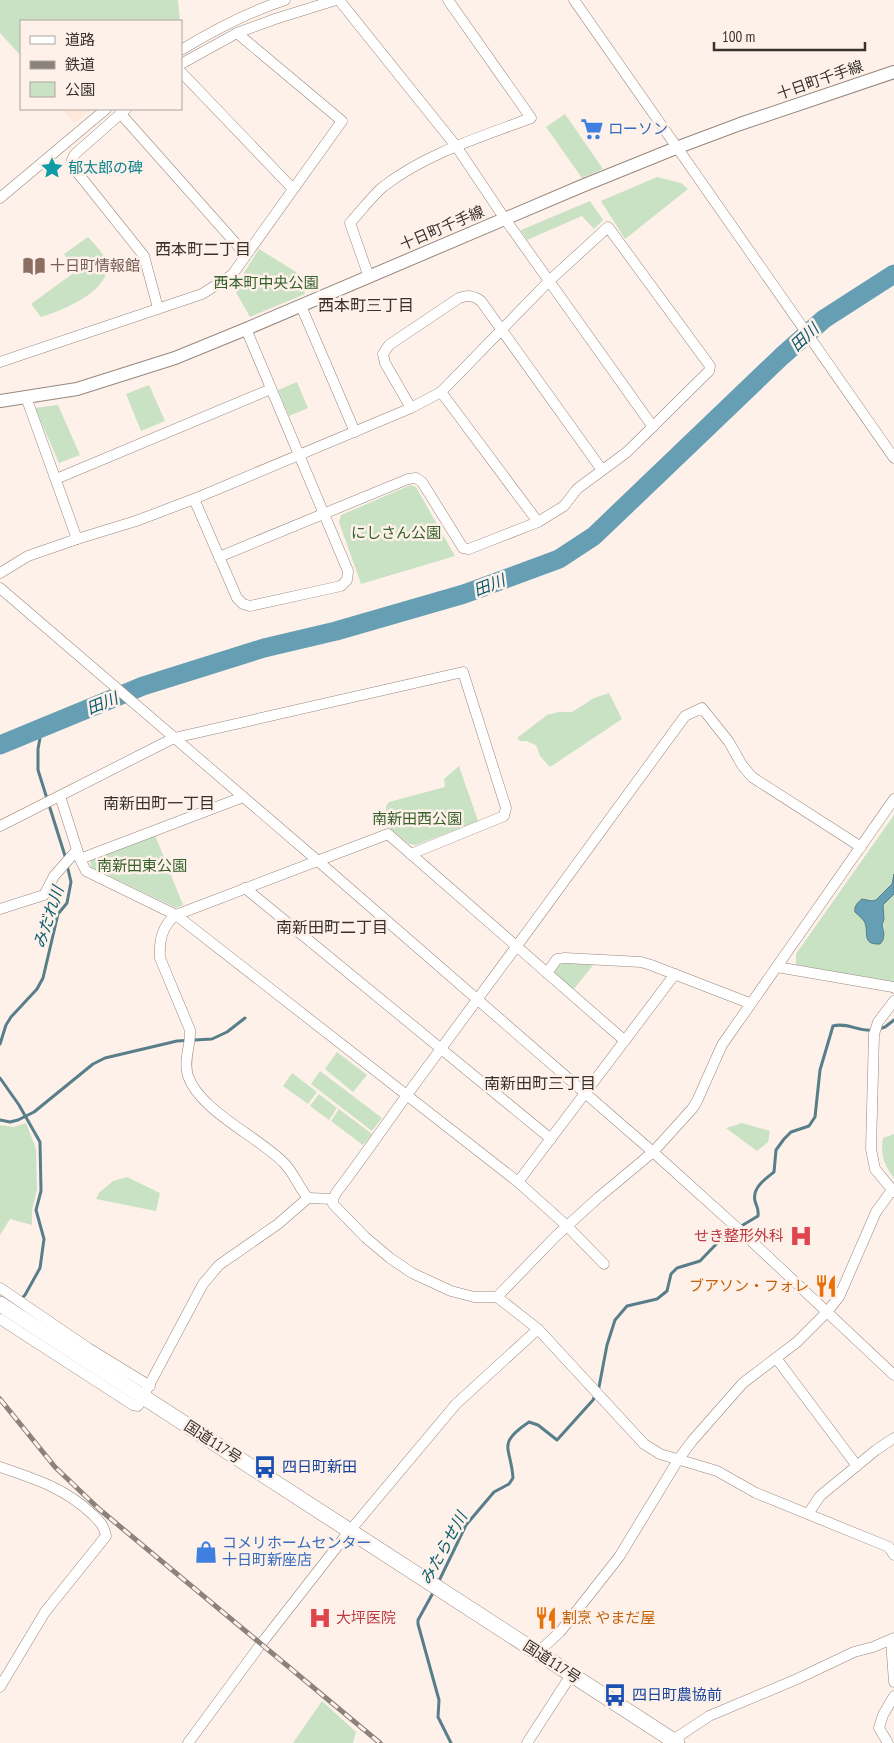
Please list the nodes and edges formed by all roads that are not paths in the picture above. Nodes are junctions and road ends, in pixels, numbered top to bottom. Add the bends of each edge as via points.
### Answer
1 (285, 0) edge
2 (337, 0) edge
3 (448, 0) edge
4 (574, 0) edge
5 (237, 33) junction
6 (182, 49) edge
7 (182, 63) edge
8 (894, 72) edge
9 (182, 73) edge
10 (105, 110) edge
11 (123, 111) edge
12 (456, 146) junction
13 (676, 148) junction
14 (293, 189) junction
15 (0, 198) edge
16 (505, 219) junction
17 (246, 255) junction
18 (369, 277) junction
19 (549, 281) junction
20 (301, 306) junction
21 (158, 308) junction
22 (246, 329) junction
23 (501, 331) junction
24 (0, 362) edge
25 (271, 389) junction
26 (441, 392) junction
27 (26, 397) junction
28 (0, 401) edge
29 (411, 408) junction
30 (653, 427) junction
31 (355, 432) junction
32 (299, 455) junction
33 (894, 458) edge
34 (602, 470) junction
35 (56, 479) junction
36 (194, 499) junction
37 (324, 514) junction
38 (538, 522) junction
39 (77, 539) junction
40 (219, 557) junction
41 (0, 573) edge
42 (0, 588) edge
43 (174, 738) junction
44 (60, 796) junction
45 (243, 797) junction
46 (894, 799) edge
47 (0, 826) edge
48 (861, 847) junction
49 (411, 854) junction
50 (76, 855) junction
51 (318, 861) junction
52 (245, 888) junction
53 (0, 909) edge
54 (176, 914) junction
55 (517, 947) junction
56 (777, 967) junction
57 (547, 973) junction
58 (676, 974) junction
59 (894, 988) edge
60 (478, 999) junction
61 (894, 1001) edge
62 (749, 1003) junction
63 (626, 1041) junction
64 (441, 1049) junction
65 (586, 1093) junction
66 (406, 1096) junction
67 (551, 1139) junction
68 (653, 1152) junction
69 (518, 1182) junction
70 (893, 1191) edge
71 (308, 1198) junction
72 (333, 1199) junction
73 (567, 1226) junction
74 (604, 1264) dead end
75 (0, 1288) edge
76 (497, 1298) junction
77 (0, 1304) edge
78 (827, 1312) junction
79 (0, 1319) edge
80 (538, 1329) junction
81 (776, 1358) junction
82 (894, 1375) edge
83 (147, 1391) junction
84 (894, 1438) edge
85 (678, 1460) junction
86 (857, 1466) junction
87 (0, 1467) edge
88 (808, 1514) junction
89 (349, 1532) junction
90 (894, 1555) edge
91 (892, 1639) edge
92 (537, 1652) junction
93 (572, 1675) junction
94 (894, 1682) edge
95 (0, 1687) edge
96 (894, 1696) edge
97 (675, 1742) edge
98 (188, 1743) edge
99 (527, 1743) edge
100 (888, 1743) edge

1 - 6 street via 216,29
2 - 5 street
2 - 12 street
3 - 12 street via 531,118
4 - 13 street
5 - 7 street
5 - 14 street via 342,121
8 - 13 main road, 十日町千手線
9 - 14 street
10 - 15 street
11 - 17 street
11 - 21 street via 75,154 72,167 144,256
12 - 16 street
12 - 18 street via 412,167 382,188 350,223
13 - 16 main road, 十日町千手線
13 - 33 street
14 - 17 street
16 - 18 main road, 十日町千手線
16 - 19 street
17 - 21 street via 232,275 202,294
18 - 20 main road, 十日町千手線
19 - 23 street
19 - 30 street
19 - 30 street via 608,227 710,366 709,371
20 - 22 main road, 十日町千手線
20 - 31 street
21 - 24 street
22 - 25 street
22 - 27 main road, 十日町千手線 via 127,374 77,389
23 - 26 street
23 - 29 street via 481,301 467,295 389,345 383,354 385,363
23 - 34 street
25 - 32 street
25 - 35 street
26 - 29 street
26 - 38 street
27 - 28 main road, 十日町千手線
27 - 35 street
29 - 31 street
30 - 34 street
31 - 32 street
32 - 36 street
32 - 37 street
34 - 38 street via 576,489 564,506
35 - 39 street
36 - 39 street
36 - 40 street
37 - 38 street via 416,478 422,482 463,548 469,549
37 - 40 street
37 - 40 street via 348,571 347,580 341,586 250,606 237,598
39 - 41 street via 28,556
42 - 43 street
43 - 44 street
43 - 45 street
43 - 49 street via 463,672 506,808 504,816
44 - 47 street
44 - 50 street
45 - 50 street
45 - 51 street
46 - 48 street
48 - 55 street via 752,777 702,708 685,716
48 - 56 street
49 - 51 street via 388,834
49 - 55 street
50 - 53 street via 54,876 44,895
50 - 54 street via 86,871
51 - 52 street
51 - 60 street
52 - 54 street
52 - 64 street
54 - 66 street
54 - 71 street via 162,933 160,958 190,1030 186,1060 189,1077 210,1105 286,1165
55 - 57 street
55 - 60 street
56 - 59 street
56 - 62 street
57 - 58 street via 558,959 565,958 640,962
57 - 63 street
58 - 62 street
58 - 63 street
60 - 64 street
60 - 65 street
61 - 70 street via 878,1022 874,1034 871,1149 876,1169
62 - 68 street via 722,1045 697,1101
63 - 65 street
64 - 66 street
64 - 67 street
65 - 67 street
65 - 68 street
66 - 69 street
66 - 72 street
67 - 69 street
68 - 73 street
68 - 78 street
69 - 73 street
70 - 78 street via 876,1212 840,1297
71 - 72 street
71 - 83 street via 278,1224 219,1265 203,1284
72 - 76 street via 335,1208 365,1237 412,1273 451,1291
73 - 74 street
73 - 76 street
75 - 83 street
76 - 80 street
77 - 83 highway, 国道117号
78 - 81 street
78 - 82 street
79 - 83 street via 133,1405 138,1406
80 - 85 street via 644,1444
80 - 89 street via 456,1404
81 - 85 street via 743,1383
81 - 86 street
83 - 89 highway, 国道117号
84 - 86 street
85 - 88 street via 717,1471 756,1493
85 - 92 street via 619,1557 560,1632
86 - 88 street via 820,1496
87 - 95 street via 51,1485 78,1501 104,1526 106,1536 44,1612
88 - 90 street via 889,1547
89 - 92 highway, 国道117号
89 - 98 street
91 - 94 street
91 - 97 street via 854,1652 709,1716 689,1728
92 - 93 highway, 国道117号
93 - 97 highway, 国道117号
93 - 99 street
96 - 100 street via 882,1715 879,1728

